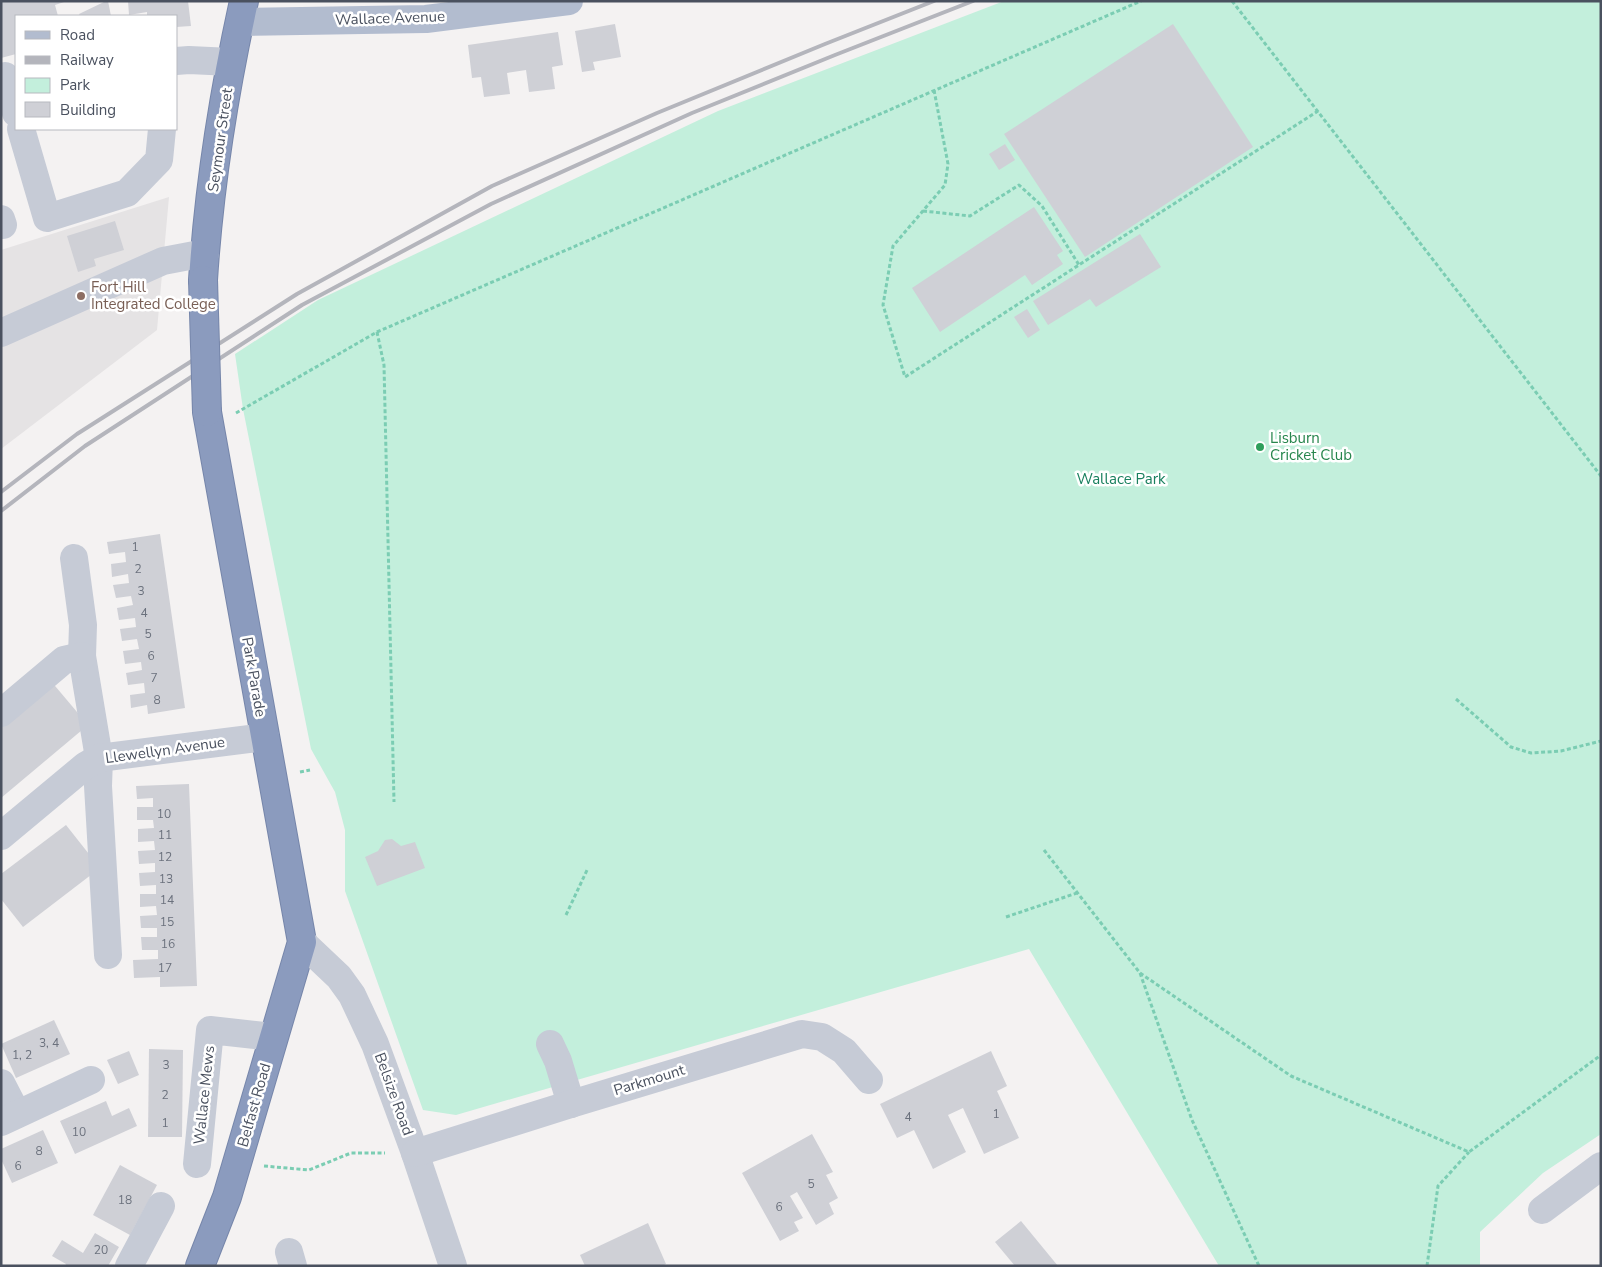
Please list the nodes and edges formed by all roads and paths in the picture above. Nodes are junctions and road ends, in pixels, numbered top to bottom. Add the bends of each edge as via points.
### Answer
1 (569, 1) edge
2 (1141, 1) edge
3 (1232, 1) edge
4 (242, 11) edge
5 (178, 61) edge
6 (231, 62) junction
7 (1, 77) edge
8 (934, 90) junction
9 (15, 110) edge
10 (1318, 111) junction
11 (21, 130) edge
12 (162, 130) edge
13 (923, 211) junction
14 (205, 253) junction
15 (1079, 265) junction
16 (203, 280) joint
17 (377, 332) junction
18 (1, 333) edge
19 (208, 420) junction
20 (1601, 476) edge
21 (74, 558) dead end
22 (82, 656) junction
23 (1456, 699) dead end
24 (1, 713) edge
25 (265, 736) junction
26 (1601, 741) edge
27 (99, 758) junction
28 (394, 802) dead end
29 (1, 836) edge
30 (1044, 850) dead end
31 (588, 868) dead end
32 (1077, 892) junction
33 (566, 915) dead end
34 (1006, 917) dead end
35 (302, 942) junction
36 (108, 955) dead end
37 (1140, 973) junction
38 (273, 1038) junction
39 (550, 1044) dead end
40 (1601, 1055) edge
41 (91, 1080) dead end
42 (868, 1080) dead end
43 (1, 1083) edge
44 (571, 1104) junction
45 (9, 1118) edge
46 (1468, 1152) junction
47 (415, 1153) junction
48 (197, 1164) dead end
49 (237, 1164) junction
50 (1601, 1166) edge
51 (161, 1206) dead end
52 (1542, 1210) dead end
53 (129, 1266) edge
54 (200, 1266) edge
55 (453, 1266) edge
56 (1259, 1266) edge
57 (1427, 1266) edge

1 - 4 main road, Wallace Avenue via 426,19
2 - 8 path
3 - 10 path
4 - 6 highway, Seymour Street
5 - 6 street
6 - 14 highway, Seymour Street
7 - 9 street via 5,76
8 - 13 path via 948,164 945,185
8 - 17 path
10 - 15 path
10 - 20 path
11 - 12 street via 47,218 127,193 158,160
13 - 15 path via 970,216 1019,185 1042,206
13 - 15 path via 892,246 883,305 904,377
14 - 16 highway, Seymour Street
14 - 18 street via 163,261
16 - 19 highway, Park Parade, bridge
17 - 19 path
17 - 28 path via 384,365
19 - 25 highway, Park Parade
21 - 22 street via 84,625
22 - 24 street via 64,660
22 - 27 street
23 - 26 path via 1511,747 1531,753 1561,751
25 - 27 street, Llewellyn Avenue
25 - 35 highway, Park Parade
27 - 29 street, Llewellyn Avenue
27 - 36 street
30 - 32 path
31 - 33 path
32 - 34 path
32 - 37 path
35 - 38 highway, Belfast Road
35 - 47 street, Belsize Road via 352,995 375,1044
37 - 46 path via 1291,1076
37 - 56 path via 1192,1120
38 - 48 street, Wallace Mews via 210,1030
38 - 49 highway, Belfast Road
39 - 44 street
40 - 46 path
41 - 45 street
42 - 44 street, Parkmount via 844,1051 822,1037 802,1034
43 - 45 street
44 - 47 street, Parkmount
46 - 57 path via 1438,1186
47 - 49 path via 351,1153 309,1170
47 - 55 street, Belsize Road
49 - 54 highway, Belfast Road
50 - 52 street
51 - 53 street

